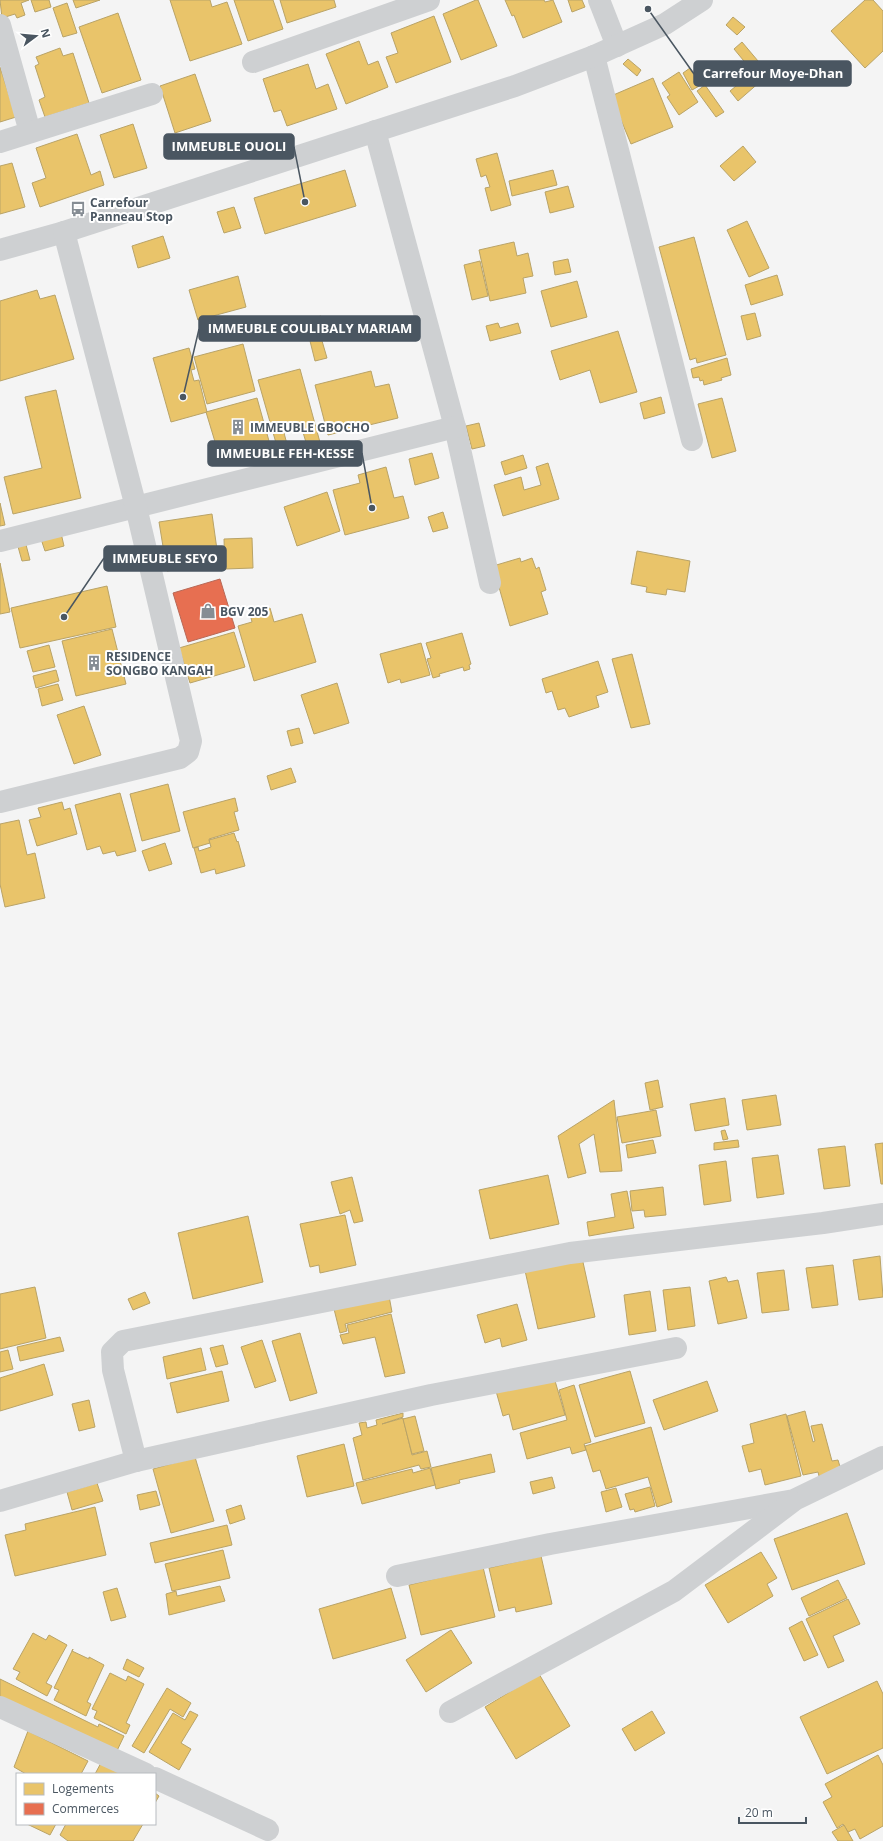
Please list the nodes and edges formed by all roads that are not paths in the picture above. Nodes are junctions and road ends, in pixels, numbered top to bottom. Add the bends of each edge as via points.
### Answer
1 (429, 0) edge
2 (600, 0) edge
3 (702, 0) edge
4 (0, 25) edge
5 (617, 46) junction
6 (594, 56) junction
7 (253, 62) dead end
8 (152, 94) dead end
9 (375, 131) junction
10 (30, 132) junction
11 (0, 142) edge
12 (64, 232) junction
13 (0, 250) edge
14 (455, 426) junction
15 (692, 440) dead end
16 (136, 507) junction
17 (0, 541) edge
18 (490, 583) dead end
19 (0, 802) edge
20 (883, 1214) edge
21 (676, 1348) dead end
22 (883, 1457) edge
23 (136, 1461) junction
24 (794, 1500) junction
25 (0, 1501) edge
26 (397, 1576) dead end
27 (0, 1707) edge
28 (450, 1712) dead end
29 (144, 1773) edge
30 (156, 1778) edge
31 (268, 1830) dead end

1 - 7 street
2 - 5 street
3 - 5 street via 665,24
4 - 10 street
5 - 6 street
6 - 9 street via 515,86
6 - 15 street
8 - 10 street
9 - 12 street
9 - 14 street
10 - 11 street
12 - 13 street
12 - 16 street
14 - 16 street
14 - 18 street
16 - 17 street
16 - 19 street via 191,741 188,752 180,758
20 - 23 street via 570,1253 123,1341 112,1352 113,1370
21 - 23 street via 431,1395
22 - 24 street
23 - 25 street
24 - 26 street via 550,1544
24 - 28 street via 674,1591
27 - 29 street
30 - 31 street

